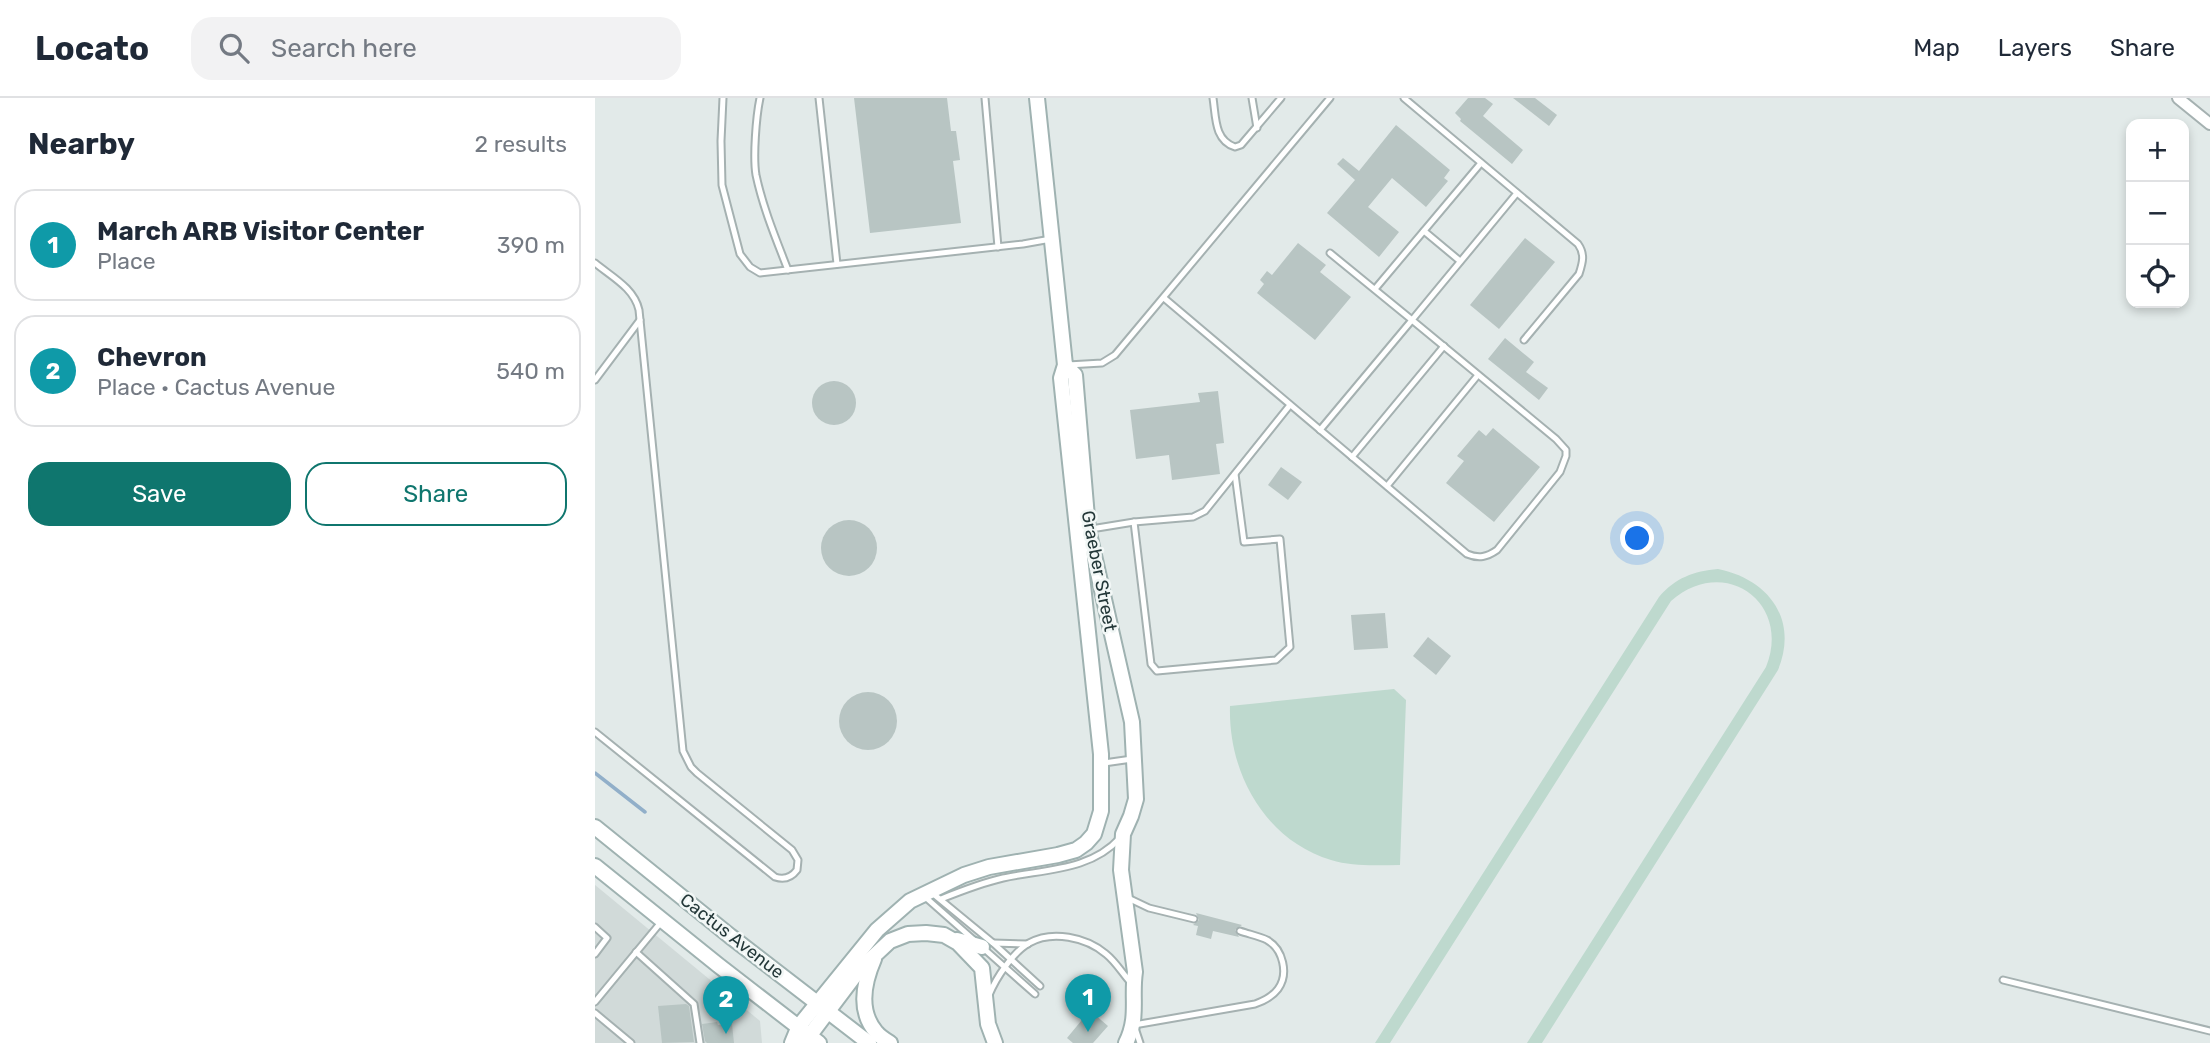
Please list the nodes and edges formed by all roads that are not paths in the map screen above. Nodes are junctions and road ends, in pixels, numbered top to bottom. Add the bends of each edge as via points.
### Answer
1 (723, 98) edge
2 (760, 98) edge
3 (819, 98) edge
4 (985, 98) edge
5 (1037, 98) edge
6 (1213, 98) edge
7 (1252, 98) edge
8 (1281, 98) edge
9 (1330, 98) edge
10 (1403, 98) edge
11 (2178, 98) edge
12 (2210, 124) edge
13 (1257, 128) junction
14 (1481, 163) junction
15 (1517, 193) junction
16 (1424, 231) junction
17 (1052, 239) junction
18 (998, 247) junction
19 (1330, 253) dead end
20 (1461, 261) junction
21 (595, 263) edge
22 (837, 264) junction
23 (788, 270) junction
24 (1375, 289) junction
25 (1164, 298) junction
26 (640, 320) junction
27 (1412, 320) junction
28 (1524, 340) dead end
29 (1444, 346) junction
30 (1065, 365) junction
31 (1478, 375) junction
32 (595, 380) edge
33 (1290, 405) junction
34 (1320, 430) junction
35 (1352, 457) junction
36 (1235, 474) junction
37 (1387, 486) junction
38 (1134, 522) junction
39 (1088, 529) junction
40 (595, 732) edge
41 (1134, 759) junction
42 (1101, 764) junction
43 (595, 828) edge
44 (1123, 834) junction
45 (595, 866) edge
46 (931, 895) junction
47 (1124, 896) junction
48 (1194, 919) dead end
49 (663, 920) junction
50 (595, 927) edge
51 (1240, 932) dead end
52 (952, 939) junction
53 (1028, 944) junction
54 (987, 945) junction
55 (636, 952) junction
56 (595, 954) edge
57 (876, 955) junction
58 (1011, 960) junction
59 (1005, 968) junction
60 (2003, 980) dead end
61 (1133, 985) junction
62 (1040, 986) dead end
63 (1035, 994) dead end
64 (986, 1001) junction
65 (595, 1002) edge
66 (823, 1006) junction
67 (595, 1013) edge
68 (1134, 1025) junction
69 (2210, 1031) edge
70 (809, 1034) edge
71 (793, 1042) edge
72 (631, 1043) edge
73 (700, 1043) edge
74 (869, 1043) edge
75 (890, 1043) edge
76 (995, 1043) edge
77 (1126, 1043) edge
78 (1140, 1043) edge

1 - 23 lane via 722,185 740,254 760,273
2 - 23 lane via 755,173
3 - 22 lane
4 - 18 lane
5 - 17 street, Graeber Street
6 - 13 lane via 1218,134 1224,141 1241,145
7 - 13 lane
8 - 13 lane
9 - 25 lane
10 - 14 lane
11 - 12 street
14 - 15 lane
14 - 16 lane
15 - 20 lane
15 - 28 lane via 1583,251 1579,274
16 - 20 lane
16 - 24 lane
17 - 18 lane
17 - 30 street, Graeber Street
18 - 22 lane
19 - 24 lane
20 - 27 lane
21 - 26 lane via 634,296
22 - 23 lane
24 - 27 lane
25 - 30 lane via 1115,355 1102,363
25 - 33 lane
26 - 32 lane
26 - 40 lane via 683,751 697,773 793,850 797,870 789,877 775,877
27 - 29 lane
27 - 34 lane
29 - 31 lane
29 - 35 lane
30 - 39 street, Graeber Street via 1075,376
30 - 42 street, Graeber Street via 1061,378
31 - 37 lane
31 - 37 lane via 1566,450 1560,472 1497,550 1483,557 1467,554
33 - 34 lane
33 - 36 lane
34 - 35 lane
35 - 37 lane
36 - 38 lane via 1205,510 1193,517
36 - 38 lane via 1244,542 1280,539 1290,647 1276,660 1157,671 1151,664
38 - 39 lane
39 - 41 street, Graeber Street via 1132,722
41 - 42 lane
41 - 44 street, Graeber Street via 1136,799
42 - 46 street, Graeber Street via 1101,811 1094,834 1076,850 989,867 964,875
43 - 66 street, Cactus Avenue
44 - 46 lane via 1085,863
44 - 47 street, Graeber Street
45 - 49 street, Cactus Avenue
46 - 54 lane
46 - 54 lane
46 - 66 street, Graeber Street via 889,918 877,930
47 - 48 lane via 1149,908
47 - 61 street, Graeber Street
49 - 55 lane
49 - 70 street, Cactus Avenue
50 - 56 lane via 607,938
51 - 68 lane via 1267,940 1281,958 1282,981 1267,999
52 - 54 street
52 - 57 street via 908,934 890,941
52 - 64 street via 982,968
53 - 54 lane
53 - 58 lane
53 - 61 lane via 1050,938 1079,939 1104,952
54 - 58 lane
54 - 59 lane
55 - 65 lane
55 - 73 lane via 694,1004
57 - 66 street
57 - 75 street via 864,996 876,1032
58 - 59 lane
58 - 62 lane
59 - 63 lane
59 - 64 lane
60 - 69 lane
61 - 68 street, Graeber Street
64 - 76 street
66 - 70 street
66 - 74 street, Cactus Avenue
67 - 72 lane
68 - 77 street
68 - 78 lane
70 - 71 street

